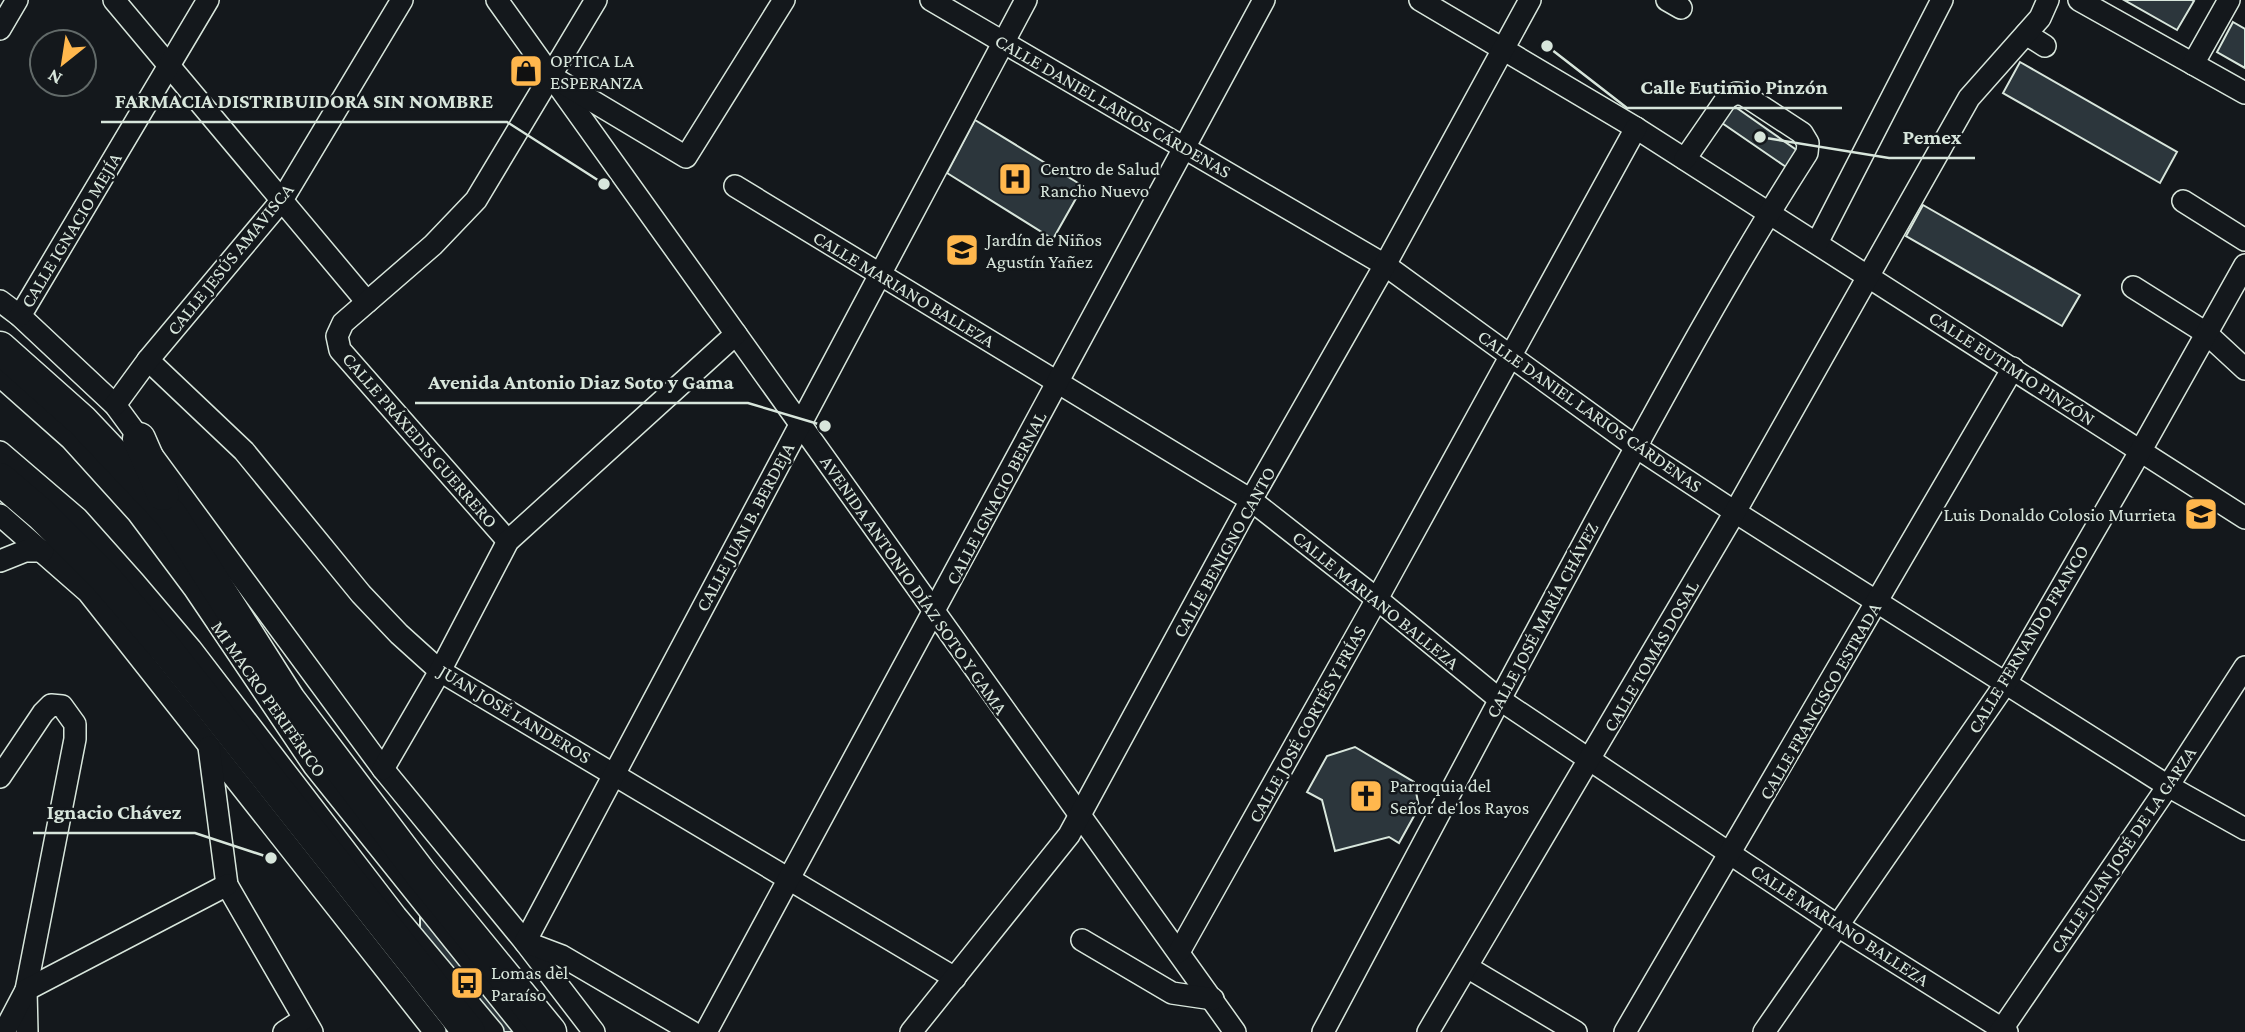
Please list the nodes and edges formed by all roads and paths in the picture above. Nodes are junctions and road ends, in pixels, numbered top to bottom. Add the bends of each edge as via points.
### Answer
1 (17, 0) edge
2 (114, 0) edge
3 (208, 0) edge
4 (402, 0) edge
5 (497, 0) edge
6 (596, 0) edge
7 (784, 0) edge
8 (931, 0) edge
9 (1026, 0) edge
10 (1264, 0) edge
11 (1420, 0) edge
12 (1531, 0) edge
13 (1942, 0) edge
14 (2079, 0) edge
15 (2229, 0) edge
16 (2049, 15) edge
17 (0, 29) edge
18 (2026, 34) junction
19 (1003, 42) junction
20 (2045, 46) dead end
21 (1504, 50) junction
22 (2193, 64) junction
23 (169, 65) junction
24 (551, 76) junction
25 (2245, 93) edge
26 (1636, 128) junction
27 (1184, 147) junction
28 (1685, 159) junction
29 (735, 186) dead end
30 (282, 200) junction
31 (2183, 201) dead end
32 (1768, 212) junction
33 (2245, 240) edge
34 (1817, 243) junction
35 (1385, 265) junction
36 (2245, 265) edge
37 (880, 274) junction
38 (1867, 275) junction
39 (2133, 287) dead end
40 (0, 301) edge
41 (367, 302) junction
42 (20, 316) junction
43 (2206, 333) junction
44 (736, 334) junction
45 (0, 348) edge
46 (1511, 356) junction
47 (148, 360) junction
48 (2013, 368) junction
49 (2245, 369) edge
50 (0, 376) edge
51 (1057, 383) junction
52 (115, 405) junction
53 (800, 424) junction
54 (139, 439) junction
55 (1636, 447) junction
56 (2141, 450) junction
57 (0, 452) edge
58 (0, 479) edge
59 (1251, 500) junction
60 (1735, 512) junction
61 (0, 515) edge
62 (2245, 518) edge
63 (179, 527) junction
64 (508, 541) junction
65 (43, 551) junction
66 (0, 561) edge
67 (229, 563) junction
68 (1377, 599) junction
69 (1878, 602) junction
70 (934, 613) junction
71 (2245, 667) edge
72 (440, 671) junction
73 (2006, 683) junction
74 (1499, 699) junction
75 (208, 744) junction
76 (1590, 761) junction
77 (383, 769) junction
78 (614, 774) junction
79 (0, 776) edge
80 (2168, 786) junction
81 (1080, 815) junction
82 (2245, 829) edge
83 (1731, 854) junction
84 (789, 878) junction
85 (227, 885) junction
86 (1838, 926) junction
87 (1082, 940) dead end
88 (525, 942) junction
89 (1179, 952) junction
90 (1467, 967) junction
91 (955, 978) junction
92 (26, 990) junction
93 (1213, 999) junction
94 (308, 1025) edge
95 (2003, 1031) edge
96 (4, 1032) edge
97 (27, 1032) edge
98 (284, 1032) edge
99 (435, 1032) edge
100 (469, 1032) edge
101 (493, 1032) edge
102 (527, 1032) edge
103 (550, 1032) edge
104 (594, 1032) edge
105 (692, 1032) edge
106 (706, 1032) edge
107 (912, 1032) edge
108 (1235, 1032) edge
109 (1323, 1032) edge
110 (1428, 1032) edge
111 (1576, 1032) edge
112 (1625, 1032) edge
113 (1764, 1032) edge

1 - 17 street
2 - 23 street
3 - 23 street, CALLE IGNACIO MEJÍA
4 - 30 street, CALLE JESÚS AMAVISCA
5 - 24 street, AVENIDA ANTONIO DÍAZ SOTO Y GAMA
6 - 24 street
7 - 24 street via 686,157
8 - 19 street, CALLE DANIEL LARIOS CÁRDENAS
9 - 19 street, CALLE JUAN B. BERDEJA
10 - 27 street, CALLE IGNACIO BERNAL
11 - 21 street, CALLE EUTIMIO PINZÓN
12 - 21 street, CALLE BENIGNO CANTO
13 - 34 street
14 - 22 street
15 - 22 street
16 - 18 street, CALLE TOMÁS DOSAL
18 - 20 street
18 - 38 street, CALLE TOMÁS DOSAL via 1969,98
19 - 27 street, CALLE DANIEL LARIOS CÁRDENAS
19 - 37 street, CALLE JUAN B. BERDEJA
21 - 26 street, CALLE EUTIMIO PINZÓN
21 - 35 street, CALLE BENIGNO CANTO
22 - 25 street
23 - 30 street
23 - 42 street, CALLE IGNACIO MEJÍA
24 - 41 street via 477,200
24 - 44 street, AVENIDA ANTONIO DÍAZ SOTO Y GAMA
26 - 28 street, CALLE EUTIMIO PINZÓN
26 - 46 street, CALLE JOSÉ CORTÉS Y FRÍAS
27 - 35 street, CALLE DANIEL LARIOS CÁRDENAS
27 - 51 street, CALLE IGNACIO BERNAL
28 - 32 street, CALLE EUTIMIO PINZÓN
28 - 32 street, CALLE JOSÉ MARÍA CHÁVEZ via 1727,98 1744,94 1802,133 1808,143 1807,153
29 - 37 street, CALLE MARIANO BALLEZA
30 - 41 street
30 - 47 street, CALLE JESÚS AMAVISCA
31 - 33 street
32 - 34 street, CALLE EUTIMIO PINZÓN
32 - 55 street, CALLE JOSÉ MARÍA CHÁVEZ
34 - 38 street, CALLE EUTIMIO PINZÓN
35 - 46 street, CALLE DANIEL LARIOS CÁRDENAS
35 - 59 street, CALLE BENIGNO CANTO
36 - 43 street, CALLE FERNANDO FRANCO
37 - 51 street, CALLE MARIANO BALLEZA
37 - 53 street, CALLE JUAN B. BERDEJA
38 - 48 street, CALLE EUTIMIO PINZÓN
38 - 60 street, CALLE TOMÁS DOSAL
39 - 43 street
40 - 42 street
41 - 64 street, CALLE PRÁXEDIS GUERRERO via 343,323 337,336 340,350
42 - 52 street
43 - 49 street
43 - 56 street, CALLE FERNANDO FRANCO
44 - 53 street, AVENIDA ANTONIO DÍAZ SOTO Y GAMA
44 - 64 street
45 - 63 highway via 82,421
46 - 55 street, CALLE DANIEL LARIOS CÁRDENAS
46 - 68 street, CALLE JOSÉ CORTÉS Y FRÍAS
47 - 52 street, CALLE JESÚS AMAVISCA
47 - 72 street, JUAN JOSÉ LANDEROS via 244,450 361,594
48 - 56 street, CALLE EUTIMIO PINZÓN
48 - 69 street, CALLE FRANCISCO ESTRADA
50 - 102 street, MI MACRO PERIFÉRICO via 71,439 138,513 314,766
51 - 59 street, CALLE MARIANO BALLEZA
51 - 70 street, CALLE IGNACIO BERNAL
52 - 54 street
53 - 70 street, AVENIDA ANTONIO DÍAZ SOTO Y GAMA
53 - 78 street, CALLE JUAN B. BERDEJA
54 - 63 highway
54 - 67 street
55 - 60 street, CALLE DANIEL LARIOS CÁRDENAS
55 - 74 street, CALLE JOSÉ MARÍA CHÁVEZ
56 - 62 street, CALLE EUTIMIO PINZÓN
56 - 73 street, CALLE FERNANDO FRANCO
57 - 101 street, MI MACRO PERIFÉRICO via 77,518 135,583 396,916
58 - 100 highway via 96,569 157,639
59 - 68 street, CALLE MARIANO BALLEZA
59 - 81 street, CALLE BENIGNO CANTO
60 - 69 street, CALLE DANIEL LARIOS CÁRDENAS
60 - 76 street, CALLE TOMÁS DOSAL
61 - 65 street
63 - 67 highway
63 - 103 highway via 289,700 420,873
64 - 72 street
65 - 66 street via 25,551
65 - 75 street via 88,592
67 - 77 street
68 - 74 street, CALLE MARIANO BALLEZA
68 - 89 street, CALLE JOSÉ CORTÉS Y FRÍAS
69 - 73 street, CALLE DANIEL LARIOS CÁRDENAS
69 - 83 street, CALLE FRANCISCO ESTRADA
70 - 81 street, AVENIDA ANTONIO DÍAZ SOTO Y GAMA
70 - 84 street, CALLE IGNACIO BERNAL
71 - 80 street, CALLE JUAN JOSÉ DE LA GARZA
72 - 77 street
72 - 78 street, JUAN JOSÉ LANDEROS
73 - 80 street, CALLE DANIEL LARIOS CÁRDENAS
73 - 86 street, CALLE FERNANDO FRANCO
74 - 76 street, CALLE MARIANO BALLEZA
74 - 109 street, CALLE JOSÉ MARÍA CHÁVEZ
75 - 85 street
75 - 99 street
76 - 83 street, CALLE MARIANO BALLEZA
76 - 90 street, CALLE TOMÁS DOSAL
77 - 88 street
78 - 84 street, JUAN JOSÉ LANDEROS
78 - 88 street, CALLE JUAN B. BERDEJA
79 - 92 street via 43,713 51,705 62,706 75,724 75,739
80 - 82 street, CALLE DANIEL LARIOS CÁRDENAS
80 - 95 street, CALLE JUAN JOSÉ DE LA GARZA
81 - 89 street, AVENIDA ANTONIO DÍAZ SOTO Y GAMA
81 - 91 street, CALLE BENIGNO CANTO
83 - 86 street, CALLE MARIANO BALLEZA
83 - 112 street, CALLE FRANCISCO ESTRADA
84 - 91 street, JUAN JOSÉ LANDEROS
84 - 106 street, CALLE IGNACIO BERNAL
85 - 92 street
85 - 94 street
86 - 95 street, CALLE MARIANO BALLEZA
86 - 113 street, CALLE FERNANDO FRANCO
87 - 93 street via 1172,993
88 - 104 street
88 - 105 street via 562,956
89 - 93 street, AVENIDA ANTONIO DÍAZ SOTO Y GAMA
90 - 110 street, CALLE TOMÁS DOSAL
90 - 111 street
91 - 107 street, CALLE BENIGNO CANTO
92 - 96 street
92 - 97 street
93 - 108 street, AVENIDA ANTONIO DÍAZ SOTO Y GAMA
94 - 98 street

